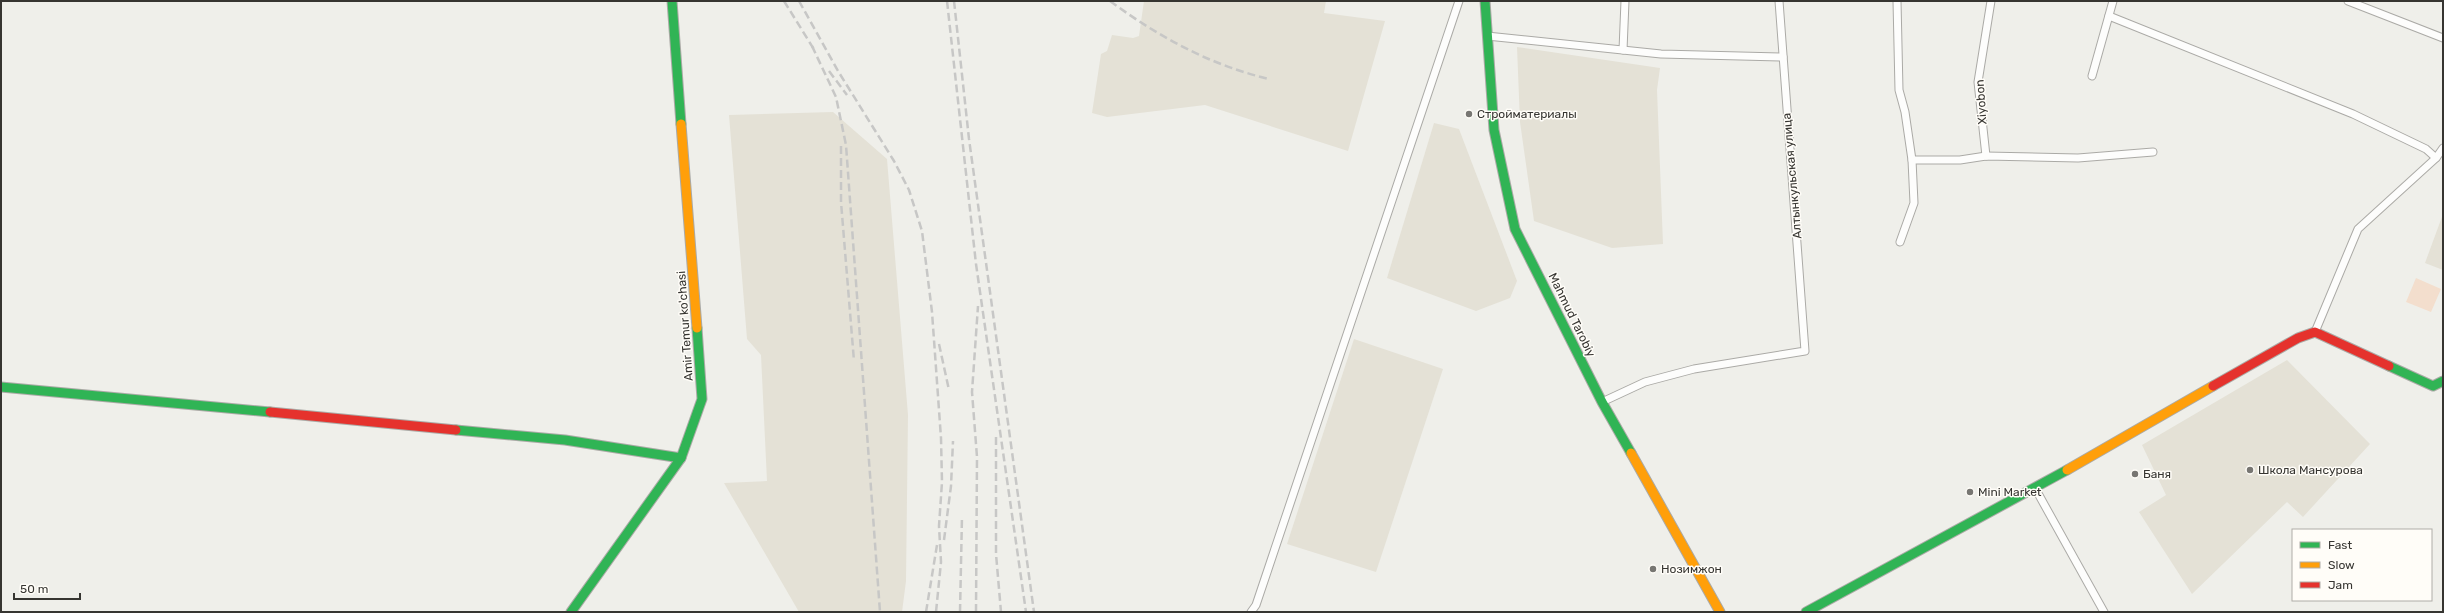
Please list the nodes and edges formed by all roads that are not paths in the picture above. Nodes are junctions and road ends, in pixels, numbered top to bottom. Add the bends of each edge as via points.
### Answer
1 (672, 1) edge
2 (1459, 1) edge
3 (1485, 1) edge
4 (1626, 1) edge
5 (1779, 1) edge
6 (1897, 1) edge
7 (1991, 1) edge
8 (2113, 1) edge
9 (2348, 1) edge
10 (2109, 16) junction
11 (1487, 36) junction
12 (2443, 38) edge
13 (1623, 50) junction
14 (1782, 57) junction
15 (2092, 76) dead end
16 (2443, 148) edge
17 (2153, 152) dead end
18 (1986, 156) junction
19 (2436, 158) junction
20 (1912, 160) junction
21 (1900, 242) dead end
22 (2315, 332) junction
23 (2443, 381) edge
24 (1, 387) edge
25 (1602, 402) junction
26 (681, 458) junction
27 (2035, 488) junction
28 (571, 612) edge
29 (1251, 612) edge
30 (1720, 612) edge
31 (1806, 612) edge
32 (2104, 612) edge

1 - 26 street, Amir Temur ko'chasi via 702,398
2 - 29 street via 1259,597
3 - 11 street, Mahmud Tarobiy
4 - 13 street
5 - 14 street, Алтынкульская улица
6 - 20 street via 1899,90
7 - 18 street, Xiyobon via 1978,82
8 - 10 street
9 - 12 street
10 - 15 street
10 - 19 street via 2353,114 2426,149
11 - 13 street
11 - 25 street, Mahmud Tarobiy via 1494,130 1516,229
13 - 14 street via 1661,54
14 - 25 street, Алтынкульская улица via 1805,351 1694,369 1645,382
16 - 19 street
17 - 18 street via 2078,158
18 - 20 street via 1960,160
19 - 22 street via 2358,229
20 - 21 street via 1914,204
22 - 23 street via 2433,386
22 - 27 street via 2298,338
24 - 26 street via 565,440
25 - 30 street, Mahmud Tarobiy
26 - 28 street, Amir Temur ko'chasi
27 - 31 street
27 - 32 street

